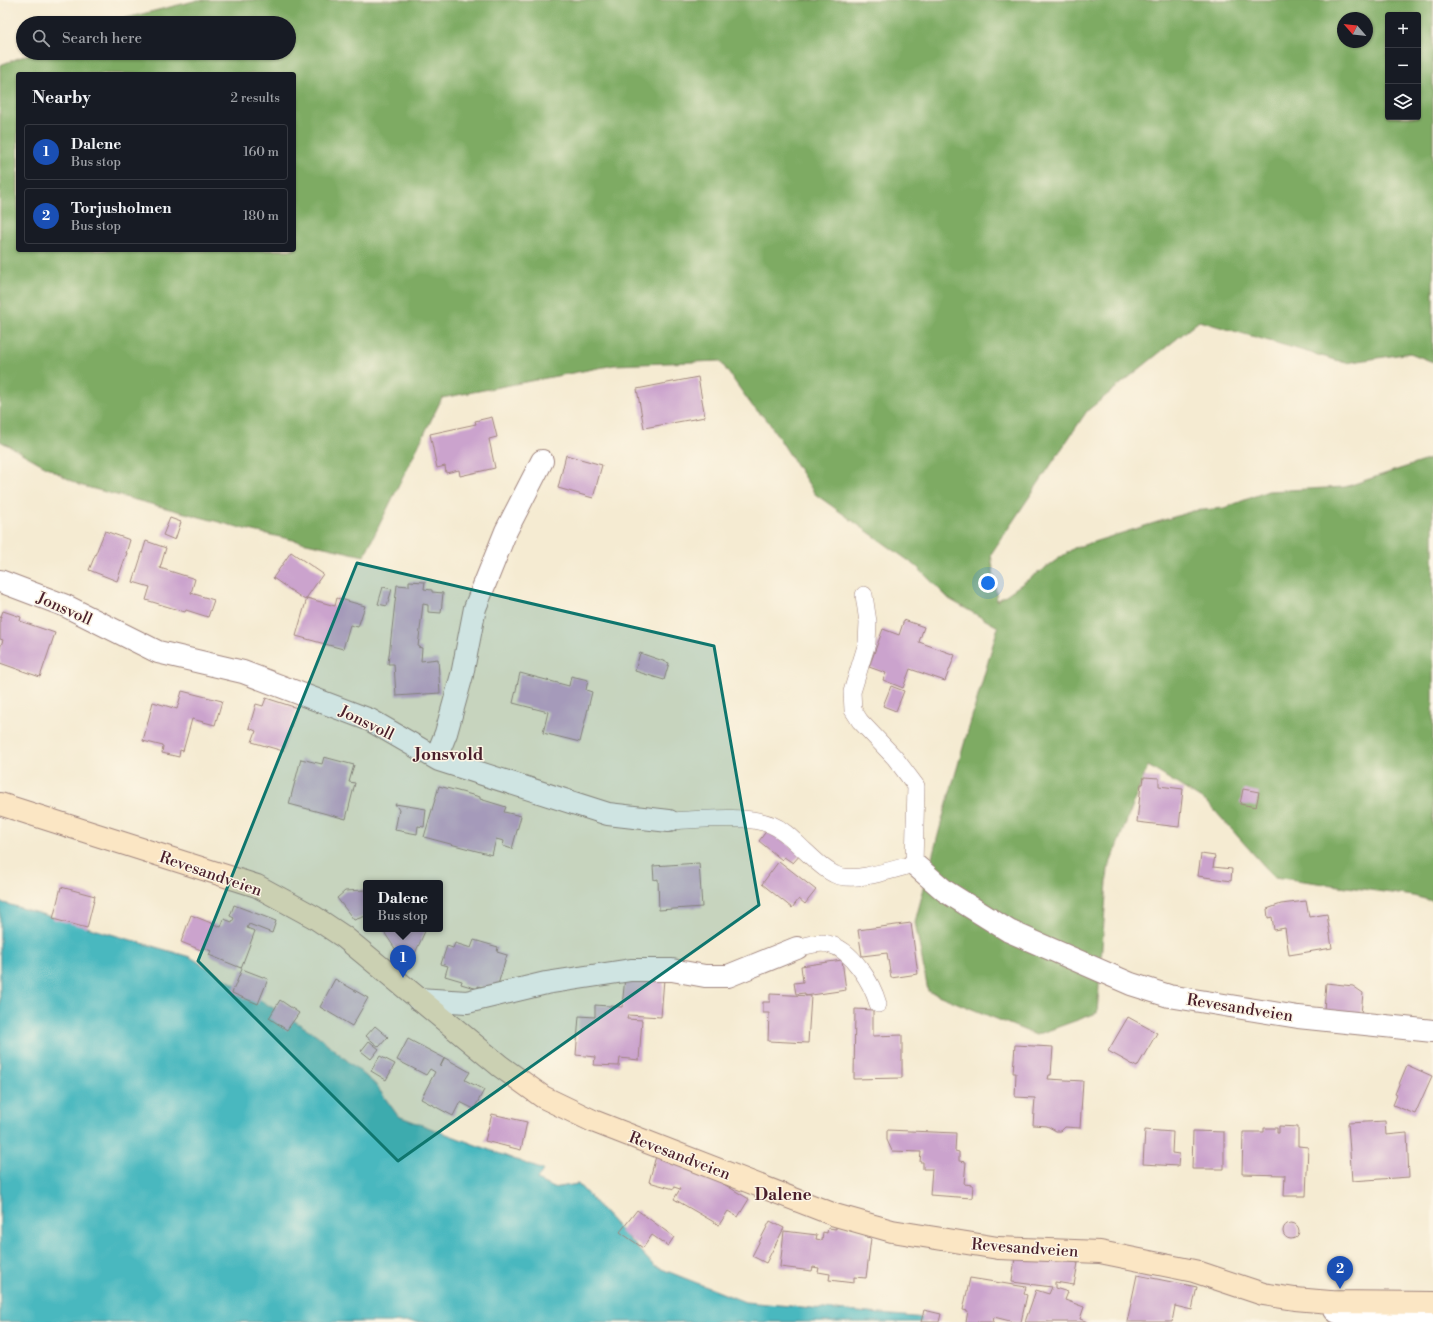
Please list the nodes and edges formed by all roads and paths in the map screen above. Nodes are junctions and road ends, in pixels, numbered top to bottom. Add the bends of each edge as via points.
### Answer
1 (542, 461) dead end
2 (0, 581) edge
3 (864, 596) dead end
4 (436, 758) junction
5 (0, 804) edge
6 (669, 821) joint
7 (914, 864) junction
8 (797, 948) joint
9 (418, 999) junction
10 (878, 1004) dead end
11 (1433, 1031) edge
12 (1330, 1302) junction
13 (1433, 1303) edge
14 (1426, 1322) edge

1 - 4 street via 506,531 475,608 462,675 446,733
2 - 4 street, Jonsvoll via 66,606 158,652 243,672 370,720
3 - 7 lane via 868,622 867,643 852,692 853,710 916,786
4 - 6 street, Jonsvoll via 608,814
5 - 9 main road, Revesandveien via 257,886 314,917 344,937
6 - 7 lane via 735,819 774,825 823,868 835,875 856,878
7 - 11 street, Revesandveien via 945,891 1009,931 1137,986 1169,996 1298,1017
8 - 9 street via 728,976 705,976 672,970 631,970 546,983 467,1002
8 - 10 lane via 822,943 845,952 868,979
9 - 12 main road, Revesandveien via 500,1066 543,1097 593,1121 835,1215 892,1231 998,1248 1100,1252 1194,1271 1263,1294
12 - 13 main road, Revesandveien
12 - 14 street via 1337,1312 1356,1316 1409,1318

